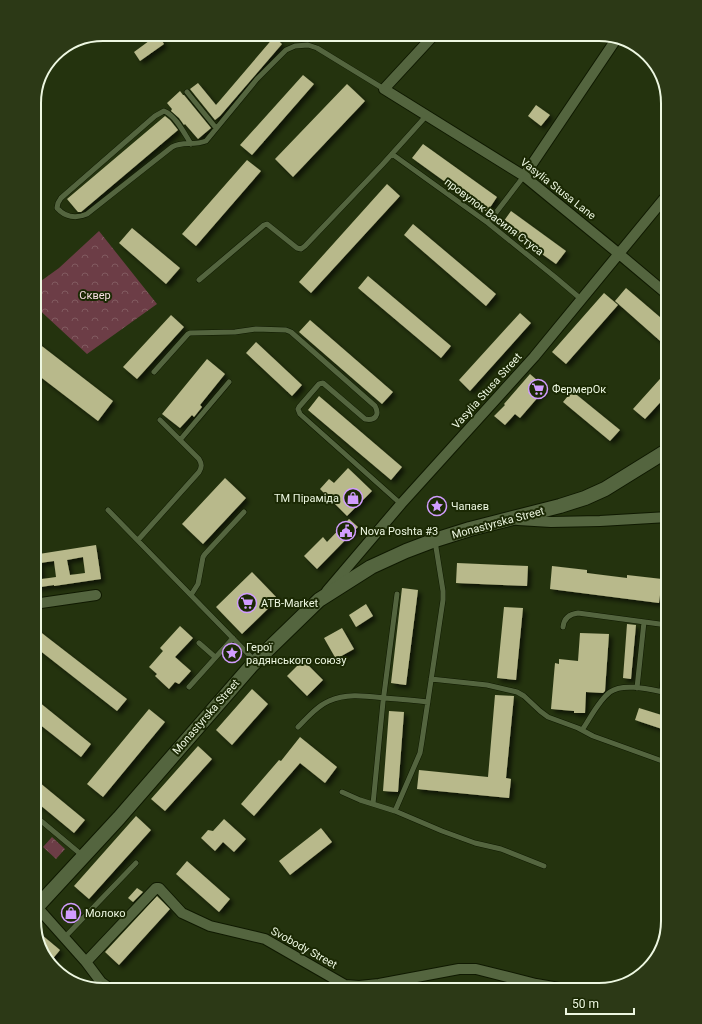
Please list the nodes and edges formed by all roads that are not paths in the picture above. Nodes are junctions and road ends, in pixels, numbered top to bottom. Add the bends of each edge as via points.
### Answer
1 (428, 41) edge
2 (614, 43) edge
3 (384, 89) junction
4 (187, 92) dead end
5 (427, 115) junction
6 (216, 128) junction
7 (191, 144) junction
8 (392, 154) junction
9 (524, 176) junction
10 (661, 202) edge
11 (488, 223) junction
12 (618, 253) junction
13 (199, 280) dead end
14 (661, 289) edge
15 (581, 299) junction
16 (154, 372) dead end
17 (229, 382) dead end
18 (160, 420) dead end
19 (180, 440) junction
20 (661, 454) edge
21 (401, 504) junction
22 (108, 510) dead end
23 (244, 512) dead end
24 (661, 517) edge
25 (508, 519) junction
26 (138, 540) junction
27 (435, 540) junction
28 (397, 594) dead end
29 (96, 595) dead end
30 (191, 595) junction
31 (319, 600) junction
32 (41, 603) edge
33 (644, 622) junction
34 (661, 622) edge
35 (563, 627) dead end
36 (232, 638) junction
37 (199, 643) dead end
38 (215, 657) junction
39 (255, 661) junction
40 (431, 679) junction
41 (189, 687) dead end
42 (637, 688) junction
43 (661, 692) edge
44 (384, 698) junction
45 (428, 702) junction
46 (298, 727) dead end
47 (582, 730) junction
48 (661, 760) edge
49 (342, 792) dead end
50 (373, 804) junction
51 (395, 811) junction
52 (41, 821) edge
53 (83, 857) junction
54 (136, 862) dead end
55 (544, 866) dead end
56 (41, 902) edge
57 (41, 915) edge
58 (64, 938) junction
59 (86, 962) junction
60 (99, 983) edge
61 (342, 983) edge
62 (384, 983) edge
63 (532, 983) edge

1 - 3 street
2 - 9 street
3 - 5 street, Vasylia Stusa Lane
3 - 6 lane via 317,48 308,45 295,46 286,50 258,79
4 - 6 lane
5 - 8 lane
5 - 9 street, Vasylia Stusa Lane
6 - 7 lane via 206,141
7 - 7 lane via 174,118 164,111 61,198 58,208 60,212 72,217 87,214 172,147 177,144
8 - 11 lane, провулок Василя Стуса
8 - 13 lane via 301,249 267,224
9 - 11 lane
9 - 12 street, Vasylia Stusa Lane
10 - 12 street, Vasylia Stusa Street
11 - 15 lane, провулок Василя Стуса
12 - 14 street, Vasylia Stusa Lane
12 - 15 street, Vasylia Stusa Street
15 - 21 street, Vasylia Stusa Street via 534,357
16 - 21 lane via 190,333 256,329 291,332 377,410 374,418 364,419 321,383 299,407 300,414
17 - 19 lane
18 - 19 lane
19 - 26 lane via 199,459 201,469
20 - 25 main road, Monastyrska Street via 605,489 585,498
21 - 31 street, Vasylia Stusa Street
22 - 26 lane
23 - 30 lane via 204,554 198,584
24 - 25 street via 551,522
25 - 27 main road, Monastyrska Street
26 - 30 lane
27 - 31 main road, Monastyrska Street via 371,567
27 - 40 lane via 443,600
28 - 44 lane
29 - 32 street
30 - 36 lane
31 - 39 main road, Monastyrska Street
33 - 34 lane
33 - 35 lane via 578,613 569,616
33 - 42 lane
36 - 38 lane
36 - 39 lane
37 - 38 lane
38 - 41 lane
39 - 53 main road, Monastyrska Street
40 - 45 lane
40 - 47 lane via 487,685 517,692 548,717
42 - 43 lane
42 - 47 lane via 622,688 609,693
44 - 45 lane
44 - 46 lane via 348,696 333,700 321,706
44 - 50 lane
45 - 51 lane via 420,753
47 - 48 lane
49 - 50 lane
50 - 51 lane
51 - 55 lane via 442,831 501,849
52 - 53 lane
53 - 56 main road, Monastyrska Street
54 - 58 lane
57 - 58 street
58 - 59 street
59 - 60 street
59 - 61 street, Svobody Street via 156,888 159,888 182,913 210,926 265,939
62 - 63 street, Svobody Street via 459,969 476,969

